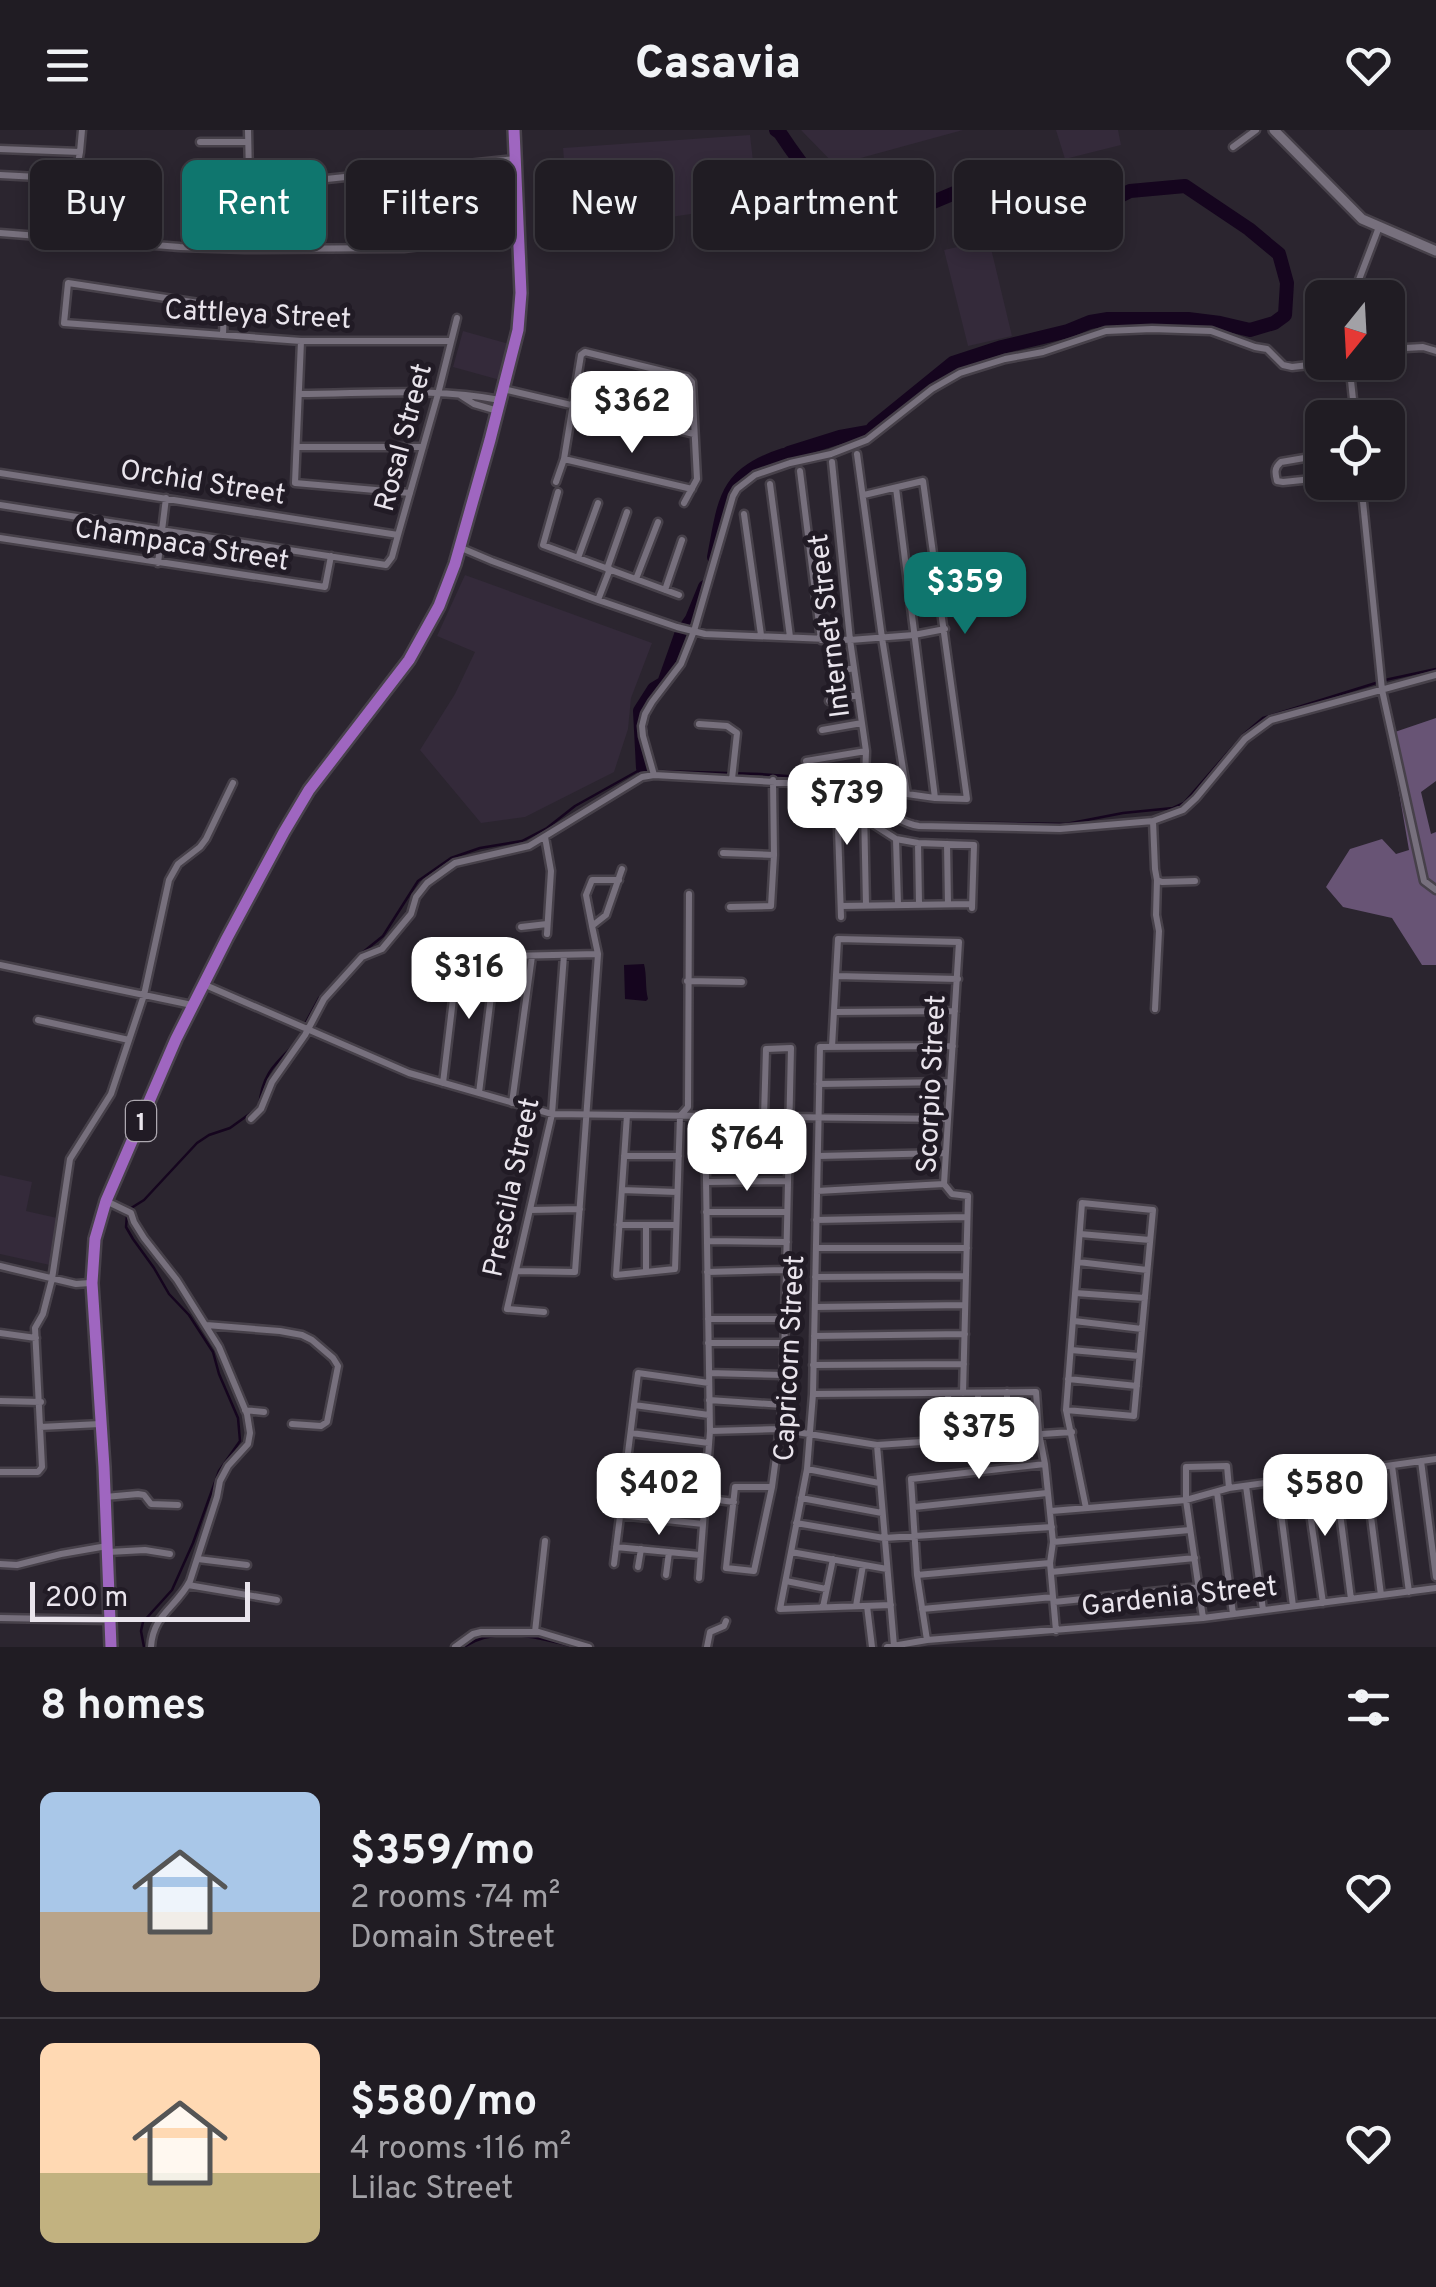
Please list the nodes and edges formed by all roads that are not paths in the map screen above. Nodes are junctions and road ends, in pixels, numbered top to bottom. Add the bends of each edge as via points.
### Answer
1 (82, 130) edge
2 (248, 130) edge
3 (514, 130) edge
4 (1256, 130) edge
5 (1274, 130) edge
6 (200, 142) dead end
7 (247, 142) junction
8 (1234, 147) dead end
9 (0, 149) edge
10 (80, 152) junction
11 (516, 159) junction
12 (79, 160) edge
13 (0, 175) edge
14 (30, 177) edge
15 (1378, 227) junction
16 (520, 233) junction
17 (0, 234) edge
18 (1436, 251) edge
19 (1359, 280) edge
20 (224, 307) junction
21 (238, 309) dead end
22 (456, 318) dead end
23 (223, 335) junction
24 (450, 341) junction
25 (301, 342) junction
26 (1405, 348) edge
27 (1436, 352) edge
28 (1305, 365) edge
29 (299, 394) junction
30 (438, 394) junction
31 (500, 400) junction
32 (572, 405) junction
33 (694, 434) junction
34 (297, 447) junction
35 (422, 448) junction
36 (857, 454) dead end
37 (1305, 458) edge
38 (564, 459) junction
39 (832, 462) dead end
40 (800, 471) dead end
41 (0, 473) edge
42 (1305, 480) edge
43 (556, 482) dead end
44 (770, 484) dead end
45 (896, 488) junction
46 (692, 489) junction
47 (558, 492) dead end
48 (410, 493) junction
49 (864, 494) junction
50 (166, 498) junction
51 (1363, 500) edge
52 (598, 503) dead end
53 (684, 503) dead end
54 (0, 505) edge
55 (627, 512) dead end
56 (744, 514) dead end
57 (658, 522) dead end
58 (162, 530) junction
59 (398, 536) junction
60 (0, 538) edge
61 (682, 540) dead end
62 (460, 547) junction
63 (331, 556) junction
64 (578, 558) junction
65 (158, 564) junction
66 (609, 569) junction
67 (636, 579) junction
68 (665, 590) junction
69 (678, 594) dead end
70 (598, 600) junction
71 (945, 629) junction
72 (692, 631) junction
73 (761, 635) junction
74 (914, 635) junction
75 (790, 637) junction
76 (882, 638) junction
77 (821, 640) junction
78 (850, 640) junction
79 (854, 668) junction
80 (835, 672) dead end
81 (1436, 675) edge
82 (1382, 690) junction
83 (858, 695) junction
84 (830, 701) dead end
85 (698, 724) dead end
86 (862, 724) junction
87 (822, 730) dead end
88 (866, 750) junction
89 (806, 761) dead end
90 (654, 775) junction
91 (732, 776) junction
92 (773, 780) junction
93 (233, 783) dead end
94 (865, 794) junction
95 (935, 798) junction
96 (864, 809) junction
97 (864, 819) junction
98 (1153, 821) junction
99 (545, 837) junction
100 (896, 839) junction
101 (918, 843) junction
102 (947, 844) junction
103 (723, 854) dead end
104 (774, 855) junction
105 (622, 870) dead end
106 (619, 880) junction
107 (1158, 880) junction
108 (1195, 881) dead end
109 (1436, 890) edge
110 (689, 894) dead end
111 (898, 904) junction
112 (920, 904) junction
113 (948, 904) junction
114 (866, 905) junction
115 (840, 906) junction
116 (730, 907) dead end
117 (841, 916) dead end
118 (547, 924) junction
119 (521, 926) dead end
120 (592, 926) junction
121 (546, 934) dead end
122 (598, 954) junction
123 (564, 955) junction
124 (496, 956) junction
125 (532, 956) junction
126 (0, 965) edge
127 (836, 976) junction
128 (958, 980) junction
129 (687, 981) junction
130 (742, 982) dead end
131 (203, 984) junction
132 (144, 995) junction
133 (192, 1005) junction
134 (1155, 1010) dead end
135 (955, 1011) junction
136 (834, 1012) junction
137 (38, 1020) dead end
138 (308, 1029) junction
139 (129, 1040) junction
140 (952, 1046) junction
141 (832, 1047) junction
142 (950, 1082) junction
143 (443, 1083) junction
144 (819, 1084) junction
145 (479, 1093) junction
146 (512, 1102) junction
147 (552, 1114) junction
148 (586, 1114) junction
149 (627, 1115) junction
150 (680, 1116) junction
151 (705, 1116) junction
152 (764, 1117) junction
153 (790, 1117) junction
154 (818, 1118) junction
155 (948, 1119) junction
156 (251, 1120) dead end
157 (789, 1153) junction
158 (706, 1154) junction
159 (944, 1154) junction
160 (624, 1156) junction
161 (678, 1156) junction
162 (818, 1156) junction
163 (788, 1180) junction
164 (706, 1182) junction
165 (944, 1184) junction
166 (622, 1190) junction
167 (817, 1191) junction
168 (678, 1192) junction
169 (106, 1200) junction
170 (580, 1209) junction
171 (530, 1210) junction
172 (706, 1212) junction
173 (787, 1212) junction
174 (968, 1217) junction
175 (816, 1220) junction
176 (676, 1224) junction
177 (619, 1225) junction
178 (646, 1225) junction
179 (1080, 1234) junction
180 (1150, 1240) junction
181 (707, 1241) junction
182 (787, 1242) junction
183 (816, 1248) junction
184 (967, 1248) junction
185 (1078, 1262) junction
186 (0, 1266) edge
187 (786, 1270) junction
188 (1147, 1270) junction
189 (516, 1271) junction
190 (646, 1272) junction
191 (707, 1272) junction
192 (966, 1276) junction
193 (815, 1277) junction
194 (52, 1278) junction
195 (92, 1284) junction
196 (1075, 1293) junction
197 (1144, 1298) junction
198 (965, 1306) junction
199 (815, 1307) junction
200 (544, 1312) dead end
201 (708, 1319) junction
202 (785, 1319) junction
203 (1073, 1321) junction
204 (205, 1324) junction
205 (1142, 1329) junction
206 (0, 1333) edge
207 (964, 1334) junction
208 (814, 1336) junction
209 (36, 1338) junction
210 (784, 1343) junction
211 (708, 1344) junction
212 (1071, 1350) junction
213 (1140, 1356) junction
214 (964, 1364) junction
215 (814, 1366) junction
216 (709, 1373) junction
217 (784, 1375) junction
218 (1068, 1378) junction
219 (709, 1383) junction
220 (1137, 1386) junction
221 (978, 1392) junction
222 (1006, 1392) junction
223 (948, 1393) junction
224 (963, 1393) junction
225 (813, 1394) junction
226 (0, 1400) edge
227 (709, 1400) junction
228 (40, 1402) junction
229 (783, 1405) junction
230 (634, 1406) junction
231 (244, 1410) junction
232 (1066, 1410) junction
233 (264, 1412) dead end
234 (710, 1415) junction
235 (100, 1424) junction
236 (292, 1424) dead end
237 (40, 1428) junction
238 (778, 1429) junction
239 (710, 1431) junction
240 (1072, 1432) junction
241 (630, 1433) junction
242 (809, 1434) junction
243 (1039, 1434) junction
244 (1007, 1437) junction
245 (979, 1438) junction
246 (950, 1441) junction
247 (709, 1443) junction
248 (877, 1446) junction
249 (1436, 1459) edge
250 (627, 1460) junction
251 (1421, 1462) junction
252 (1044, 1464) junction
253 (1392, 1466) junction
254 (806, 1469) junction
255 (707, 1470) junction
256 (1364, 1470) junction
257 (0, 1472) edge
258 (1335, 1474) junction
259 (1305, 1478) junction
260 (1277, 1482) junction
261 (879, 1483) junction
262 (1246, 1486) junction
263 (772, 1487) junction
264 (623, 1488) junction
265 (1229, 1488) junction
266 (1216, 1492) junction
267 (1047, 1493) junction
268 (105, 1497) junction
269 (704, 1498) junction
270 (801, 1498) junction
271 (1186, 1500) junction
272 (734, 1502) junction
273 (178, 1504) dead end
274 (914, 1508) junction
275 (1086, 1508) junction
276 (1050, 1511) junction
277 (882, 1512) junction
278 (620, 1515) junction
279 (702, 1524) junction
280 (796, 1524) junction
281 (1052, 1527) junction
282 (1190, 1530) junction
283 (884, 1538) junction
284 (915, 1538) junction
285 (545, 1542) dead end
286 (1053, 1542) junction
287 (616, 1547) junction
288 (108, 1549) junction
289 (641, 1549) junction
290 (669, 1552) junction
291 (791, 1552) junction
292 (170, 1554) dead end
293 (700, 1556) junction
294 (1194, 1558) junction
295 (198, 1559) junction
296 (833, 1560) junction
297 (0, 1564) edge
298 (614, 1564) dead end
299 (863, 1565) junction
300 (247, 1566) dead end
301 (638, 1567) dead end
302 (1050, 1568) junction
303 (887, 1570) junction
304 (917, 1575) junction
305 (666, 1576) dead end
306 (1436, 1577) edge
307 (698, 1578) dead end
308 (786, 1581) junction
309 (188, 1585) junction
310 (1199, 1587) junction
311 (1436, 1588) edge
312 (826, 1589) junction
313 (1409, 1592) junction
314 (1381, 1595) junction
315 (1351, 1599) junction
316 (277, 1600) dead end
317 (1053, 1600) junction
318 (1323, 1602) junction
319 (890, 1604) junction
320 (856, 1606) junction
321 (866, 1606) junction
322 (1294, 1606) junction
323 (823, 1608) junction
324 (922, 1608) junction
325 (1263, 1610) junction
326 (1234, 1614) junction
327 (0, 1618) edge
328 (1204, 1618) junction
329 (111, 1620) junction
330 (726, 1621) dead end
331 (1056, 1630) junction
332 (535, 1632) junction
333 (926, 1640) junction
334 (111, 1647) edge
335 (151, 1647) edge
336 (454, 1647) edge
337 (589, 1647) edge
338 (707, 1647) edge
339 (872, 1647) edge
340 (891, 1647) edge

1 - 10 street
2 - 7 street
3 - 11 highway, 1
4 - 8 street
5 - 15 street via 1362,219
6 - 7 street
7 - 11 street via 250,176 260,186
9 - 10 street
10 - 12 street
11 - 16 highway, 1
13 - 14 street
15 - 18 street
15 - 19 street
16 - 17 street via 404,248 246,249
16 - 31 highway, 1 via 518,330
20 - 21 street
20 - 23 street
20 - 23 street, Cattleya Street via 68,282 64,323
22 - 24 street, Rosal Street
23 - 25 street, Cattleya Street
24 - 25 street, Cattleya Street
24 - 30 street, Rosal Street
25 - 29 street
26 - 27 street
28 - 72 street via 1284,366 1267,349 1211,331 1152,329 1106,331 960,373 866,440 755,475 737,488
29 - 30 street
29 - 34 street
30 - 31 street via 474,404
30 - 35 street, Rosal Street
31 - 32 street
31 - 62 highway, 1
32 - 33 street
32 - 33 street via 581,355 602,356 687,377
32 - 38 street
33 - 46 street
34 - 35 street
34 - 48 street via 296,483
35 - 48 street, Rosal Street
36 - 49 street
37 - 42 street via 1282,462 1275,472 1277,481
38 - 43 street
38 - 46 street
39 - 78 street, Internet Street
40 - 77 street
41 - 50 street, Orchid Street
44 - 75 street
45 - 49 street
45 - 71 street via 923,481
45 - 74 street
46 - 53 street
47 - 64 street via 542,545
48 - 59 street, Rosal Street
49 - 76 street
50 - 58 street
50 - 59 street, Orchid Street
51 - 82 street
52 - 64 street
54 - 58 street
55 - 66 street
56 - 73 street
57 - 67 street
58 - 63 street
58 - 65 street
59 - 63 street, Rosal Street via 386,565
60 - 65 street, Champaca Street
61 - 68 street
62 - 70 street
62 - 131 highway, 1 via 410,660 305,797
63 - 65 street, Champaca Street via 325,587
64 - 66 street
66 - 67 street
66 - 70 street
67 - 68 street
68 - 69 street
70 - 72 street
71 - 74 street
71 - 95 street via 967,799
72 - 73 street
72 - 90 street via 682,664 644,714
73 - 75 street
74 - 76 street
74 - 95 street
75 - 77 street
76 - 78 street
76 - 95 street via 907,794
77 - 78 street
78 - 79 street, Internet Street
79 - 80 street
79 - 83 street, Internet Street
81 - 82 street
82 - 98 street via 1271,720 1244,739 1183,810
82 - 109 street via 1424,881
83 - 84 street
83 - 86 street, Internet Street
85 - 91 street via 736,733
86 - 87 street
86 - 88 street, Internet Street
88 - 89 street
88 - 94 street, Internet Street
90 - 91 street
90 - 99 street
91 - 92 street
92 - 94 street via 835,784
92 - 104 street
93 - 132 street via 206,840 173,870
94 - 96 street, Internet Street
94 - 98 street via 919,826 1060,830
96 - 97 street, Internet Street
96 - 115 street via 837,799
97 - 100 street
97 - 114 street, Internet Street
98 - 107 street
99 - 118 street via 551,871
99 - 138 street via 455,863 427,883 404,924 348,972
100 - 101 street
100 - 111 street
101 - 102 street
101 - 112 street
102 - 113 street
102 - 113 street via 974,845 972,906
103 - 104 street
104 - 116 street via 771,906
105 - 106 street
106 - 120 street via 606,915
106 - 120 street via 592,880 586,896
107 - 108 street
107 - 134 street
110 - 129 street
111 - 112 street
111 - 114 street
112 - 113 street
114 - 115 street
115 - 117 street
118 - 119 street
118 - 121 street
120 - 122 street
122 - 123 street
122 - 148 street
123 - 125 street
123 - 147 street, Prescila Street
124 - 125 street
124 - 143 street via 458,956
124 - 145 street
125 - 146 street
126 - 132 street
127 - 128 street
127 - 128 street, Scorpio Street via 838,939 960,942
127 - 136 street
128 - 135 street, Scorpio Street
129 - 130 street
129 - 150 street via 688,1107
131 - 133 highway, 1
131 - 138 street
132 - 133 street
132 - 139 street
133 - 169 highway, 1
135 - 136 street
135 - 140 street, Scorpio Street
136 - 141 street
137 - 139 street
138 - 143 street
138 - 156 street
139 - 194 street via 111,1094 70,1158
140 - 141 street
140 - 142 street, Scorpio Street
141 - 144 street, Capricorn Street via 820,1047
142 - 144 street
142 - 155 street, Scorpio Street
143 - 145 street
144 - 154 street, Capricorn Street
145 - 146 street
146 - 147 street
147 - 148 street
147 - 171 street, Prescila Street
148 - 149 street
148 - 170 street
149 - 150 street
149 - 160 street
150 - 151 street
150 - 161 street
151 - 152 street
151 - 158 street
152 - 153 street
152 - 153 street via 766,1049 791,1048
153 - 154 street
153 - 157 street
154 - 155 street
154 - 162 street, Capricorn Street
155 - 159 street, Scorpio Street
157 - 158 street
157 - 163 street
158 - 164 street
159 - 162 street
159 - 165 street, Scorpio Street
160 - 161 street
160 - 166 street
161 - 168 street
162 - 167 street, Capricorn Street
163 - 164 street
163 - 173 street
164 - 172 street
165 - 167 street
165 - 174 street, Scorpio Street via 952,1194 968,1196
166 - 168 street
166 - 177 street
167 - 175 street, Capricorn Street
168 - 176 street
169 - 195 highway, 1
169 - 204 street via 128,1211
170 - 171 street
170 - 189 street via 576,1272
171 - 189 street, Prescila Street
172 - 173 street
172 - 181 street
173 - 182 street
174 - 175 street
174 - 184 street
175 - 183 street, Capricorn Street
176 - 178 street
176 - 190 street via 675,1269
177 - 178 street
177 - 190 street via 616,1275
178 - 190 street
179 - 180 street
179 - 180 street via 1082,1203 1153,1210
179 - 185 street
180 - 188 street
181 - 182 street
181 - 191 street
182 - 187 street
183 - 184 street
183 - 193 street, Capricorn Street
184 - 192 street
185 - 188 street
185 - 196 street
186 - 194 street
187 - 191 street
187 - 202 street
188 - 197 street
189 - 200 street, Prescila Street via 507,1309
191 - 201 street
192 - 193 street
192 - 198 street
193 - 199 street, Capricorn Street
194 - 195 street
194 - 209 street
195 - 235 highway, 1
196 - 197 street
196 - 203 street
197 - 205 street
198 - 199 street
198 - 207 street
199 - 208 street, Capricorn Street
201 - 202 street
201 - 211 street
202 - 210 street
203 - 205 street
203 - 212 street
204 - 231 street
204 - 236 street via 302,1335 334,1358 339,1370 327,1422
205 - 213 street
206 - 209 street
207 - 208 street
207 - 214 street
208 - 215 street, Capricorn Street
209 - 228 street
210 - 211 street
210 - 217 street
211 - 216 street
212 - 213 street
212 - 218 street
213 - 220 street
214 - 215 street
214 - 224 street
215 - 225 street, Capricorn Street
216 - 217 street
216 - 219 street
217 - 229 street
218 - 220 street
218 - 232 street
219 - 227 street
219 - 230 street via 638,1373
220 - 232 street via 1134,1416
221 - 222 street
221 - 224 street
221 - 245 street
222 - 243 street via 1036,1392
222 - 244 street
223 - 224 street
223 - 225 street
223 - 246 street
225 - 242 street, Capricorn Street
226 - 228 street
227 - 229 street
227 - 234 street
228 - 237 street
229 - 238 street
230 - 234 street
230 - 241 street
231 - 233 street
231 - 295 street via 248,1444 220,1481
232 - 240 street
234 - 239 street
235 - 237 street
235 - 268 highway, 1
237 - 257 street via 38,1472
238 - 239 street
238 - 242 street
238 - 263 street
239 - 247 street
240 - 243 street
240 - 275 street
241 - 247 street
241 - 250 street
242 - 248 street
242 - 254 street, Capricorn Street
243 - 244 street
243 - 252 street
244 - 245 street
245 - 246 street
246 - 248 street
247 - 255 street
248 - 261 street
249 - 251 street
250 - 255 street
250 - 264 street
251 - 253 street
251 - 306 street
252 - 267 street
252 - 274 street via 912,1479
253 - 256 street
253 - 313 street
254 - 261 street
254 - 270 street, Capricorn Street
255 - 269 street
256 - 258 street
256 - 314 street
258 - 259 street
258 - 315 street
259 - 260 street
259 - 318 street
260 - 262 street
260 - 322 street
261 - 277 street
262 - 265 street
262 - 325 street
263 - 272 street via 736,1487
263 - 272 street via 754,1570 726,1568
264 - 269 street
264 - 278 street
265 - 266 street
265 - 271 street via 1227,1466 1186,1467
266 - 271 street
266 - 326 street
267 - 274 street
267 - 276 street
268 - 273 street via 138,1494 152,1504
268 - 288 highway, 1
269 - 272 street
269 - 279 street
270 - 277 street
270 - 280 street, Capricorn Street
271 - 275 street
271 - 282 street
274 - 284 street
275 - 276 street
276 - 281 street
277 - 283 street
278 - 279 street
278 - 287 street
279 - 293 street
280 - 283 street
280 - 291 street, Capricorn Street
281 - 284 street
281 - 286 street
282 - 286 street
282 - 294 street
283 - 284 street
283 - 303 street
284 - 304 street
285 - 332 street
286 - 302 street
287 - 289 street
287 - 298 street
288 - 292 street
288 - 297 street
288 - 329 highway, 1
289 - 290 street
289 - 301 street
290 - 293 street
290 - 305 street
291 - 296 street
291 - 308 street, Capricorn Street
293 - 307 street
294 - 302 street
294 - 310 street
295 - 300 street
295 - 309 street
296 - 299 street
296 - 312 street
299 - 303 street
299 - 320 street
302 - 304 street
302 - 317 street
303 - 319 street
304 - 324 street
308 - 312 street
308 - 323 street, Capricorn Street via 780,1609
309 - 316 street
309 - 335 street via 154,1626
310 - 317 street
310 - 328 street
311 - 313 street, Gardenia Street
312 - 323 street
313 - 314 street, Gardenia Street
314 - 315 street, Gardenia Street
315 - 318 street, Gardenia Street
317 - 324 street
317 - 331 street
318 - 322 street, Gardenia Street
319 - 321 street
319 - 340 street
320 - 321 street
320 - 323 street
321 - 339 street
322 - 325 street, Gardenia Street
324 - 333 street
325 - 326 street, Gardenia Street
326 - 328 street, Gardenia Street
327 - 329 street
328 - 331 street, Gardenia Street
329 - 334 highway, 1
330 - 338 street via 710,1632
331 - 333 street, Gardenia Street
332 - 336 street via 481,1632
332 - 337 street
333 - 340 street, Gardenia Street

